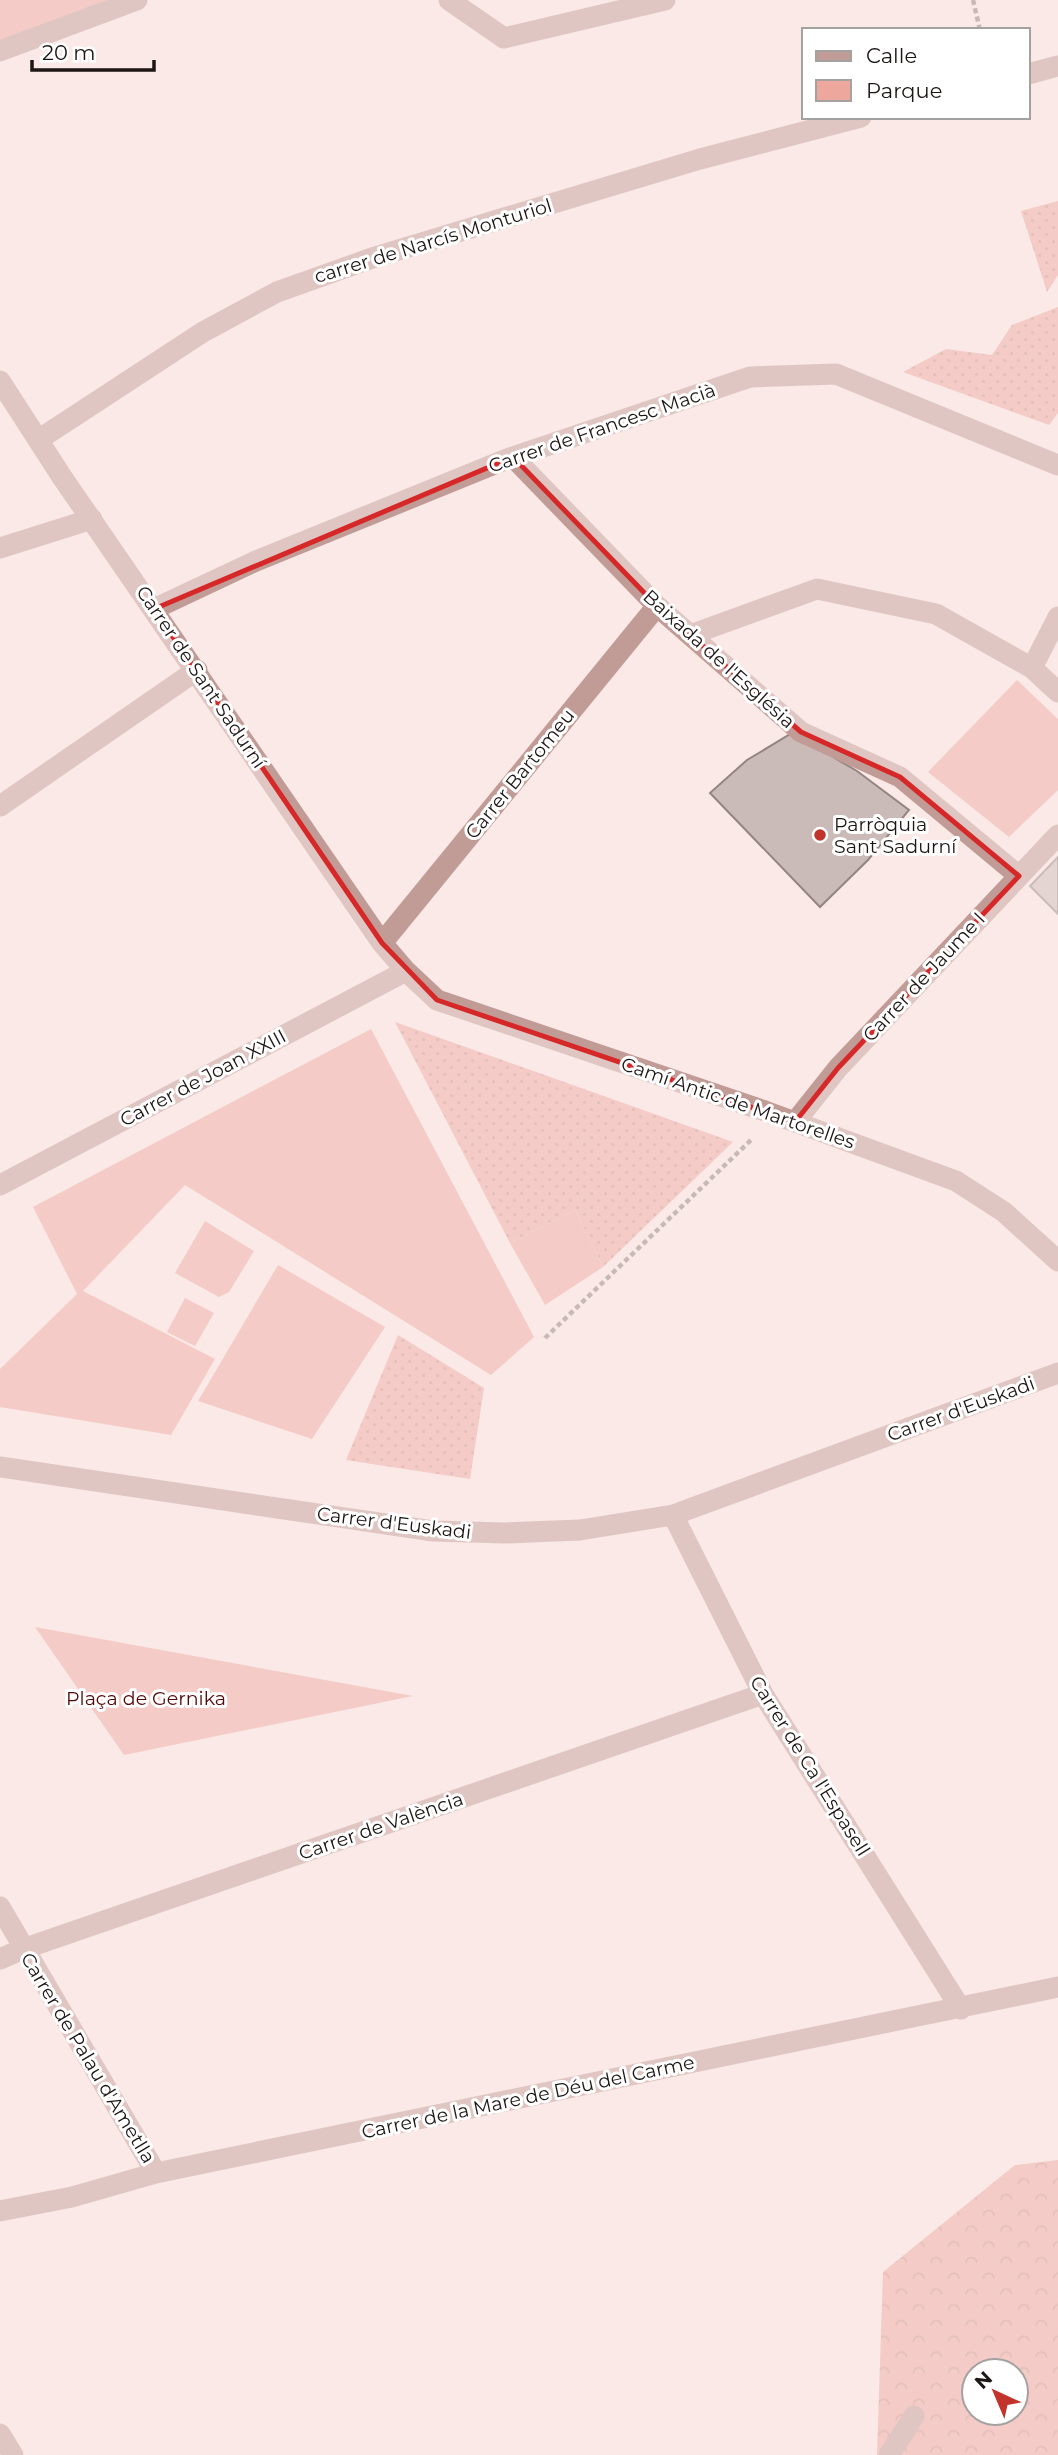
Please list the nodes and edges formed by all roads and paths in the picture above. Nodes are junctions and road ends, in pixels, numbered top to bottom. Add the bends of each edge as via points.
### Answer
1 (137, 0) edge
2 (449, 0) edge
3 (665, 0) edge
4 (973, 0) edge
5 (980, 28) edge
6 (0, 51) edge
7 (1058, 66) edge
8 (1030, 73) edge
9 (853, 119) edge
10 (0, 381) edge
11 (38, 440) junction
12 (513, 457) junction
13 (1058, 466) edge
14 (92, 519) junction
15 (0, 548) edge
16 (657, 606) junction
17 (154, 609) junction
18 (1058, 617) edge
19 (690, 635) junction
20 (1032, 668) junction
21 (197, 670) junction
22 (1058, 692) edge
23 (0, 806) edge
24 (1058, 835) edge
25 (1019, 876) junction
26 (382, 943) junction
27 (405, 971) junction
28 (786, 1119) junction
29 (0, 1185) edge
30 (1058, 1261) edge
31 (545, 1338) dead end
32 (1058, 1373) edge
33 (0, 1467) edge
34 (673, 1515) junction
35 (762, 1694) junction
36 (0, 1907) edge
37 (23, 1949) junction
38 (0, 1959) edge
39 (1058, 1987) edge
40 (961, 2009) junction
41 (156, 2173) junction
42 (0, 2211) edge
43 (915, 2416) dead end
44 (0, 2434) edge
45 (12, 2455) edge
46 (889, 2455) edge

1 - 6 street
2 - 3 street via 504,38
4 - 5 path
7 - 8 street
9 - 11 street, carrer de Narcís Monturiol via 687,163 375,257 276,292 203,332
10 - 11 street, Carrer de Sant Sadurní
11 - 14 street, Carrer de Sant Sadurní
12 - 13 street, Carrer de Francesc Macià via 750,377 836,374
12 - 16 street, Baixada de l'Església
12 - 17 street, Carrer de Francesc Macià via 256,561
14 - 15 street
14 - 17 street, Carrer de Sant Sadurní
16 - 19 street, Baixada de l'Església
16 - 26 street, Carrer Bartomeu
17 - 21 street, Carrer de Sant Sadurní
18 - 20 street
19 - 20 street via 817,589 936,614
19 - 25 street, Baixada de l'Església via 802,732 900,777
20 - 22 street
21 - 23 street
21 - 26 street, Carrer de Sant Sadurní
24 - 25 street, Carrer de Jaume I
25 - 28 street, Carrer de Jaume I
26 - 27 street, Carrer de Sant Sadurní
27 - 28 street, Camí Antic de Martorelles via 437,1000
27 - 29 street, Carrer de Joan XXIII
28 - 30 street, Camí Antic de Martorelles via 956,1181 1004,1212
28 - 31 path
32 - 34 street, Carrer d'Euskadi
33 - 34 street, Carrer d'Euskadi via 433,1531 579,1530
34 - 35 street, Carrer de Ca l'Espasell
35 - 37 street, Carrer de València
35 - 40 street, Carrer de Ca l'Espasell
36 - 37 street, Carrer de Palau d'Ametlla
37 - 38 street, Carrer de València
37 - 41 street, Carrer de Palau d'Ametlla
39 - 40 street, Carrer de la Mare de Déu del Carme
40 - 41 street, Carrer de la Mare de Déu del Carme
41 - 42 street, Carrer de la Mare de Déu del Carme
43 - 46 street
44 - 45 street

